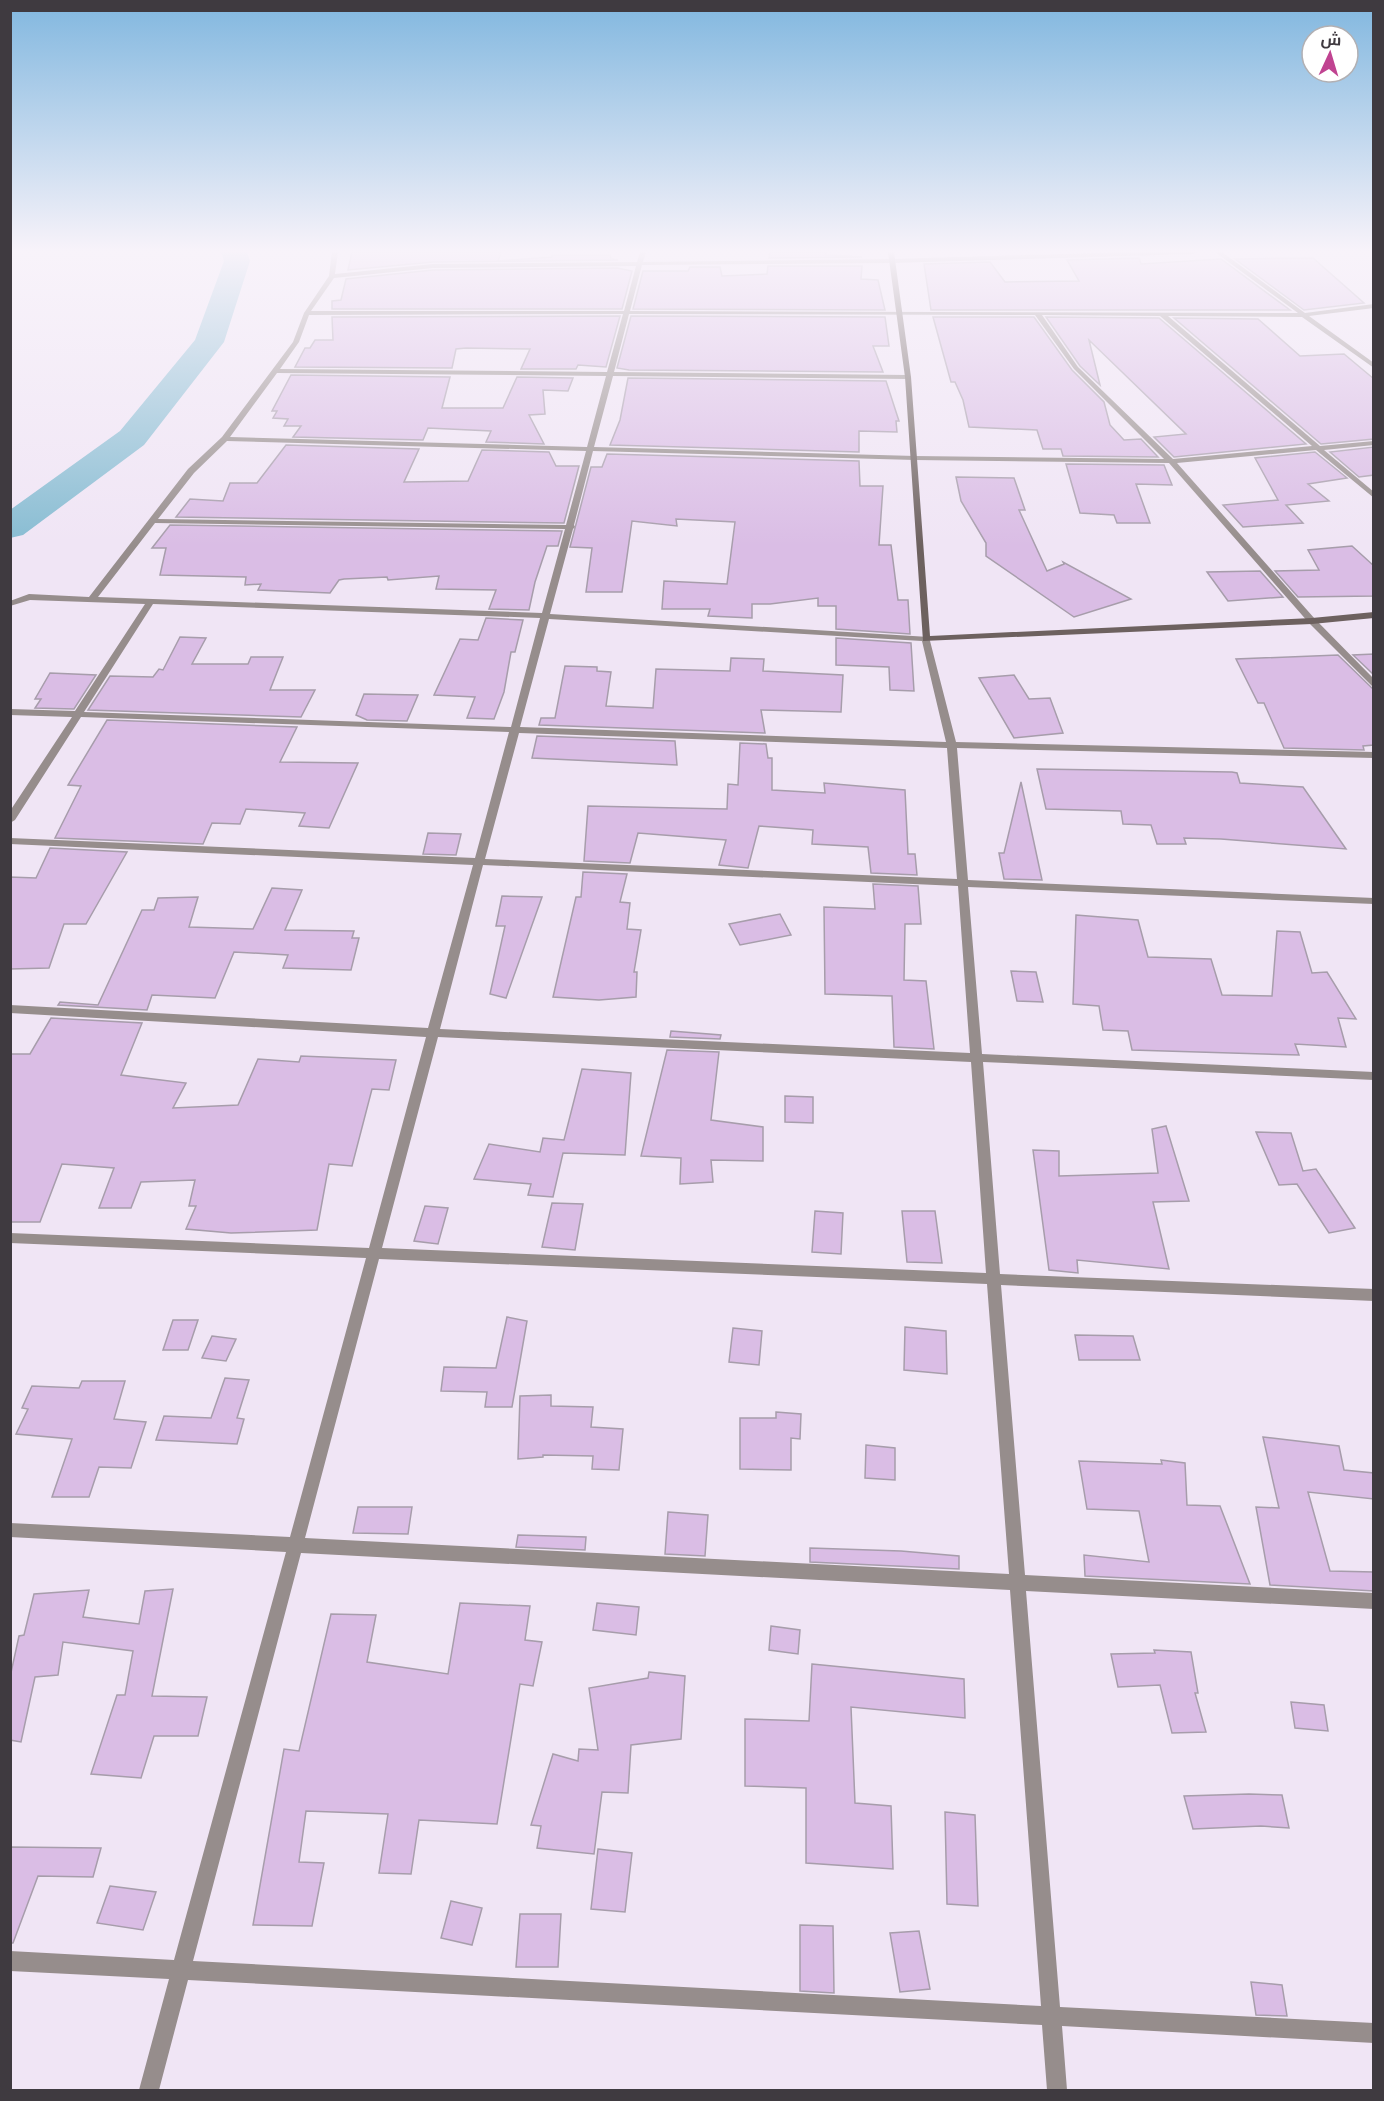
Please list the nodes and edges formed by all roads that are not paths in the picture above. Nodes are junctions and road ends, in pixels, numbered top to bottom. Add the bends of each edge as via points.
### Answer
1 (290, 350) edge
2 (619, 350) edge
3 (905, 350) edge
4 (1063, 350) edge
5 (1204, 350) edge
6 (1351, 350) edge
7 (1374, 366) edge
8 (276, 371) junction
9 (612, 376) junction
10 (908, 377) junction
11 (225, 439) junction
12 (1374, 443) edge
13 (592, 448) junction
14 (1318, 449) junction
15 (915, 458) junction
16 (1171, 461) junction
17 (1374, 496) edge
18 (151, 521) junction
19 (571, 527) junction
20 (92, 599) junction
21 (151, 601) junction
22 (10, 604) edge
23 (1374, 615) edge
24 (547, 616) junction
25 (1312, 621) junction
26 (926, 639) junction
27 (1374, 685) edge
28 (10, 712) edge
29 (79, 714) junction
30 (516, 730) junction
31 (952, 745) junction
32 (1374, 755) edge
33 (10, 820) edge
34 (10, 841) edge
35 (481, 862) junction
36 (962, 882) junction
37 (1374, 901) edge
38 (10, 1009) edge
39 (435, 1033) junction
40 (976, 1056) junction
41 (1374, 1076) edge
42 (10, 1238) edge
43 (375, 1253) junction
44 (993, 1279) junction
45 (1374, 1294) edge
46 (10, 1530) edge
47 (297, 1544) junction
48 (1017, 1584) junction
49 (1374, 1601) edge
50 (10, 1962) edge
51 (181, 1970) junction
52 (1049, 2016) junction
53 (1374, 2033) edge
54 (148, 2091) edge
55 (1057, 2091) edge

1 - 8 street
2 - 9 street
3 - 10 main road
4 - 16 street via 1076,368
5 - 14 street
6 - 7 street
8 - 9 street
8 - 11 street
9 - 10 street
9 - 13 street
10 - 15 main road
11 - 13 street
11 - 18 street via 191,471
12 - 14 street
13 - 15 street
13 - 19 street
14 - 16 street
14 - 17 street
15 - 16 street
15 - 26 main road
16 - 25 street
18 - 19 street
18 - 20 street
19 - 24 street
20 - 21 street
20 - 22 street via 29,597
21 - 24 street
21 - 29 street
23 - 25 main road
24 - 26 street
24 - 30 street
25 - 26 main road
25 - 27 street
26 - 31 street
28 - 29 street
29 - 30 street
29 - 33 street
30 - 31 street
30 - 35 street
31 - 32 street
31 - 36 street
34 - 35 street
35 - 36 street
35 - 39 street
36 - 37 street
36 - 40 street
38 - 39 street
39 - 40 street
39 - 43 street
40 - 41 street
40 - 44 street
42 - 43 street
43 - 44 street
43 - 47 street
44 - 45 street
44 - 48 street
46 - 47 street
47 - 48 street
47 - 51 street
48 - 49 street
48 - 52 street
50 - 51 street
51 - 52 street
51 - 54 street
52 - 53 street
52 - 55 street

